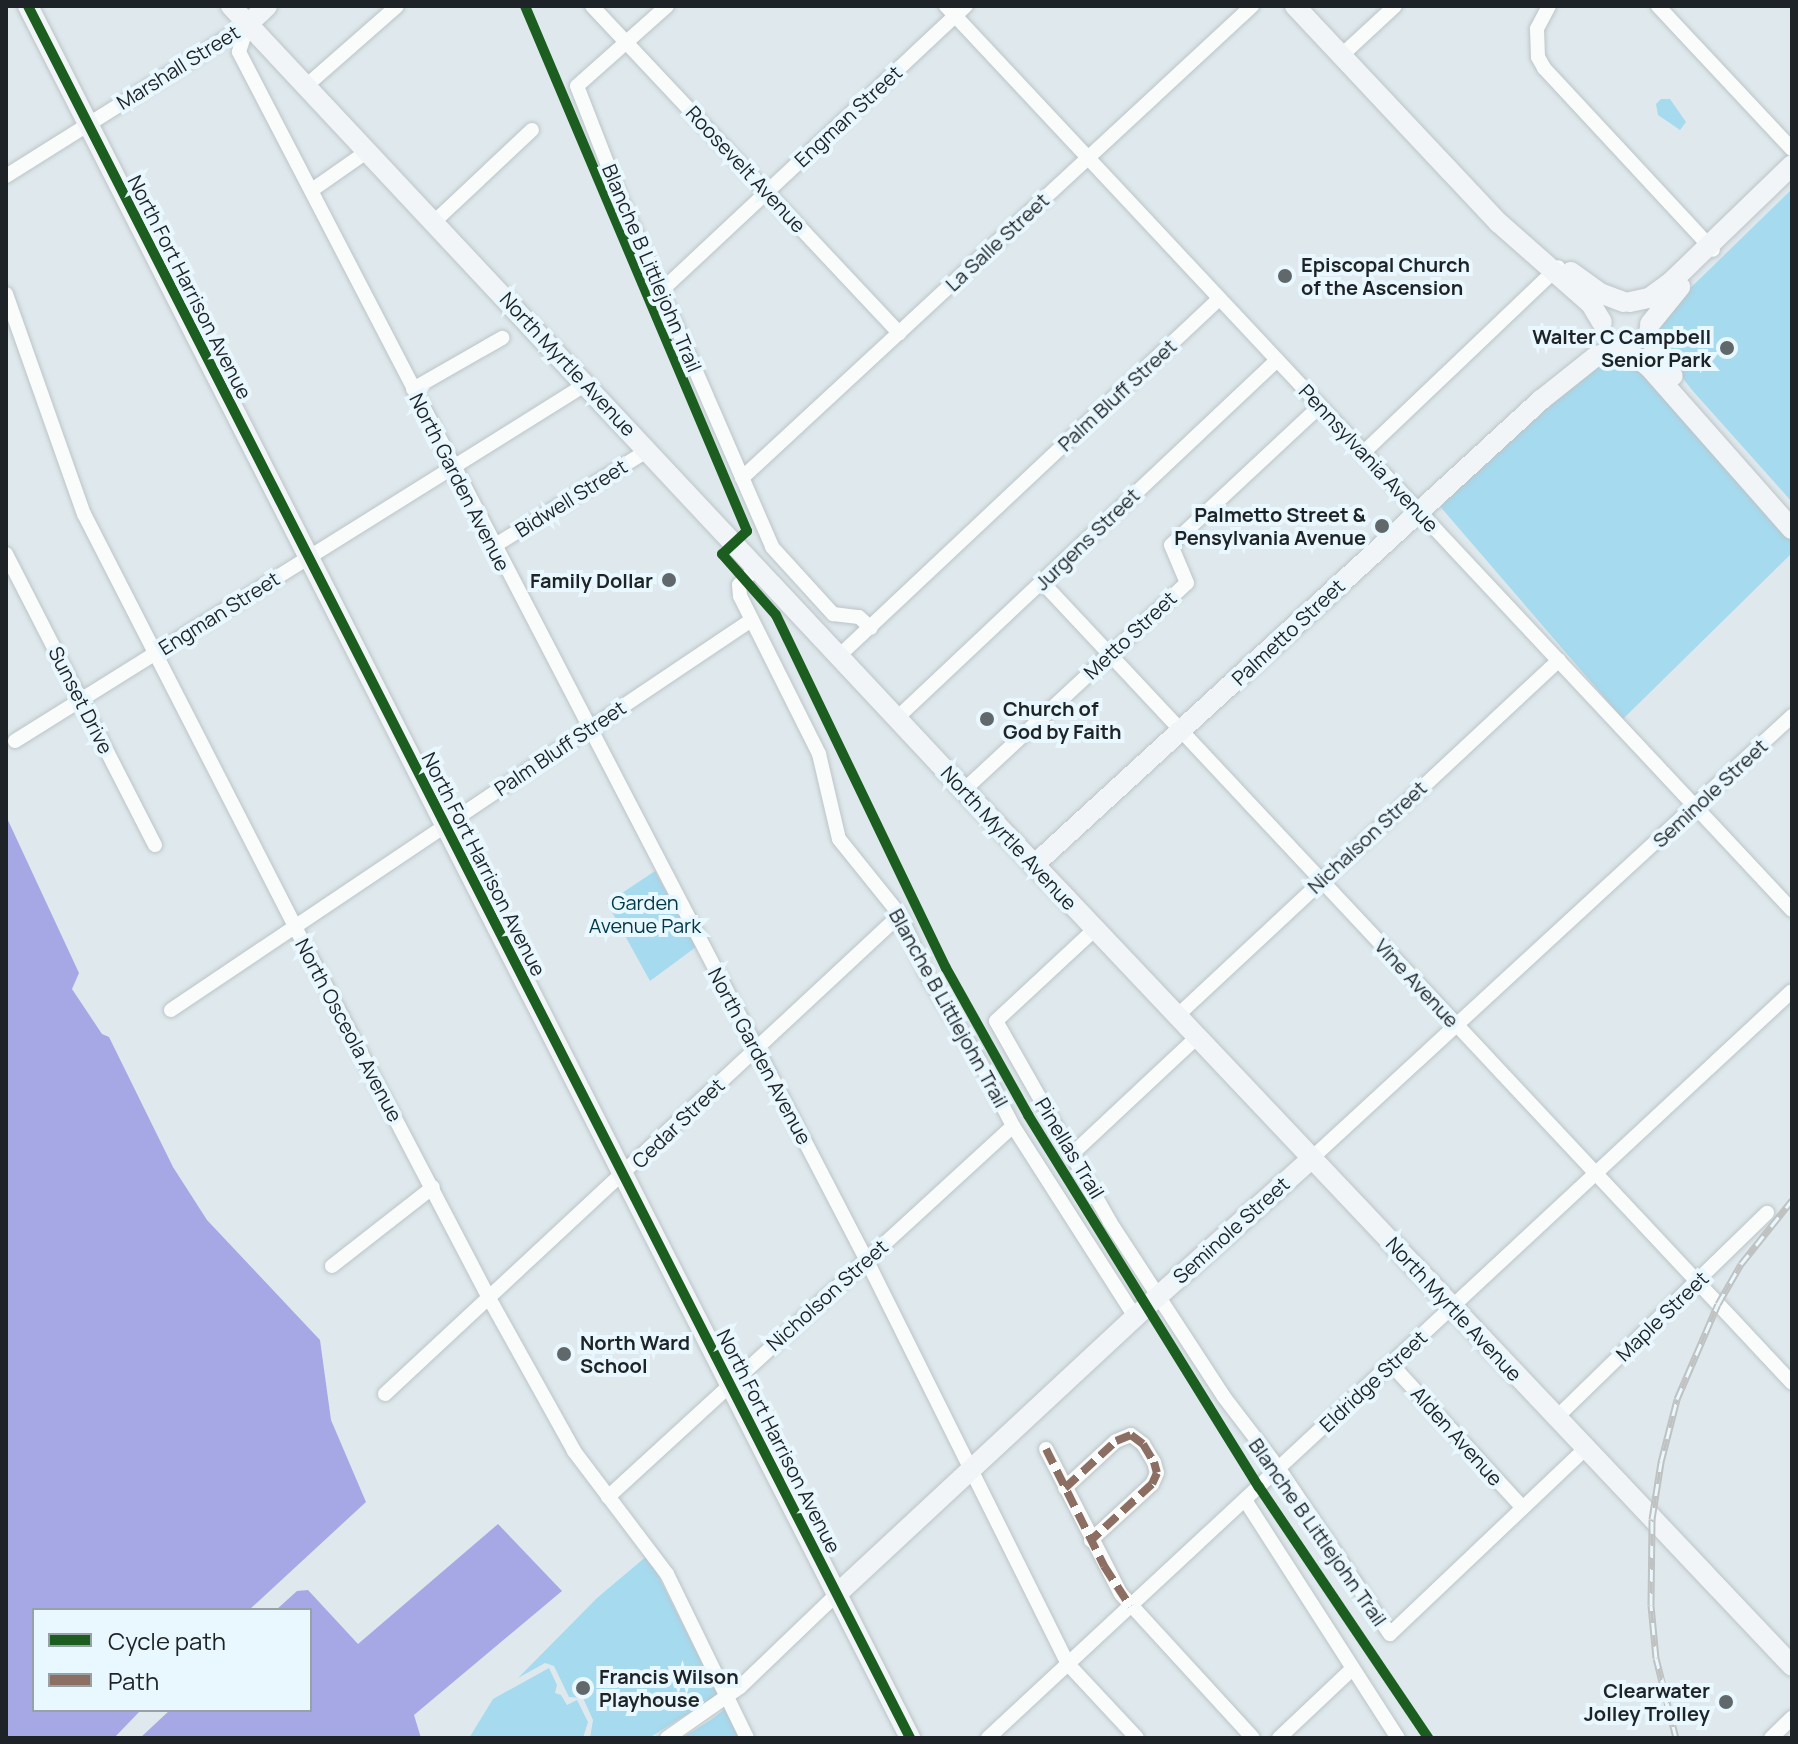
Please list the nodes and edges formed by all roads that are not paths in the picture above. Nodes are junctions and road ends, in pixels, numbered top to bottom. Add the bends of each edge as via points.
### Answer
1 (28, 6) edge
2 (231, 6) edge
3 (267, 6) edge
4 (397, 6) edge
5 (592, 6) edge
6 (667, 6) edge
7 (1252, 6) edge
8 (1295, 6) edge
9 (1310, 6) edge
10 (1395, 6) edge
11 (1549, 6) edge
12 (1658, 6) edge
13 (956, 9) edge
14 (248, 24) junction
15 (627, 43) junction
16 (1346, 52) junction
17 (306, 86) junction
18 (88, 125) junction
19 (532, 130) dead end
20 (1792, 149) edge
21 (368, 151) junction
22 (1089, 157) junction
23 (1792, 165) edge
24 (6, 176) edge
25 (1792, 178) edge
26 (312, 190) junction
27 (766, 191) junction
28 (435, 221) junction
29 (1711, 248) junction
30 (1556, 268) junction
31 (660, 292) junction
32 (6, 294) edge
33 (1219, 299) junction
34 (1627, 302) junction
35 (1602, 326) junction
36 (1650, 327) junction
37 (899, 333) junction
38 (502, 338) dead end
39 (1622, 349) junction
40 (1277, 360) junction
41 (586, 384) junction
42 (413, 389) junction
43 (1541, 400) junction
44 (1320, 406) junction
45 (648, 450) junction
46 (1364, 452) junction
47 (453, 467) junction
48 (742, 478) junction
49 (1419, 511) junction
50 (1792, 511) edge
51 (1792, 529) edge
52 (494, 546) junction
53 (6, 554) edge
54 (308, 558) junction
55 (757, 567) junction
56 (1042, 582) junction
57 (750, 621) junction
58 (871, 628) junction
59 (155, 653) junction
60 (1109, 653) junction
61 (840, 655) junction
62 (1559, 660) junction
63 (81, 699) junction
64 (1792, 716) edge
65 (897, 718) junction
66 (588, 729) junction
67 (1181, 730) junction
68 (15, 741) dead end
69 (964, 790) junction
70 (1695, 806) junction
71 (445, 827) junction
72 (155, 845) dead end
73 (1034, 865) junction
74 (1321, 880) junction
75 (1792, 910) edge
76 (900, 915) junction
77 (295, 927) junction
78 (1095, 929) junction
79 (1792, 991) edge
80 (171, 1010) dead end
81 (1177, 1016) junction
82 (1458, 1026) junction
83 (1197, 1037) junction
84 (756, 1049) junction
85 (1013, 1126) junction
86 (1071, 1155) junction
87 (1312, 1158) junction
88 (623, 1175) junction
89 (1596, 1175) junction
90 (433, 1187) junction
91 (1767, 1213) dead end
92 (866, 1259) junction
93 (332, 1266) dead end
94 (1697, 1282) junction
95 (1160, 1295) junction
96 (489, 1298) junction
97 (1452, 1307) junction
98 (1135, 1317) junction
99 (1391, 1364) junction
100 (1792, 1383) edge
101 (729, 1384) junction
102 (385, 1394) dead end
103 (1557, 1417) junction
104 (1586, 1448) junction
105 (1046, 1449) dead end
106 (969, 1469) junction
107 (1279, 1469) junction
108 (1065, 1488) junction
109 (608, 1497) junction
110 (1245, 1500) junction
111 (1523, 1508) junction
112 (1091, 1540) junction
113 (837, 1594) junction
114 (1130, 1606) junction
115 (1068, 1664) junction
116 (1792, 1666) edge
117 (1352, 1669) junction
118 (727, 1698) junction
119 (1792, 1718) edge
120 (667, 1738) edge
121 (747, 1738) edge
122 (910, 1738) edge
123 (988, 1738) edge
124 (1137, 1738) edge
125 (1253, 1738) edge
126 (1279, 1738) edge
127 (1398, 1738) edge
128 (1771, 1738) edge

1 - 18 street, North Fort Harrison Avenue
2 - 14 street, North Myrtle Avenue
3 - 14 street, Marshall Street
4 - 17 street
5 - 15 street, Roosevelt Avenue
6 - 15 street
7 - 22 street, La Salle Street
8 - 16 street
9 - 16 street
10 - 16 street
11 - 29 street via 1537,29 1544,68
12 - 20 street
13 - 22 street, Pennsylvania Avenue
13 - 27 street, Engman Street
14 - 17 street, North Myrtle Avenue
14 - 18 street, Marshall Street
14 - 26 street, North Garden Avenue via 239,52
15 - 27 street, Roosevelt Avenue
15 - 31 street, Blanche B Littlejohn Trail via 577,86
16 - 30 street
17 - 21 street, North Myrtle Avenue
18 - 24 street, Marshall Street
18 - 54 street, North Fort Harrison Avenue
19 - 28 street
21 - 26 street
21 - 28 street, North Myrtle Avenue
22 - 33 street, Pennsylvania Avenue
22 - 37 street, La Salle Street
23 - 29 street
25 - 29 street
26 - 42 street, North Garden Avenue
27 - 31 street, Engman Street
27 - 37 street, Roosevelt Avenue
28 - 41 street, North Myrtle Avenue
29 - 34 street via 1657,293
29 - 36 street
30 - 34 street
30 - 35 street via 1591,304
30 - 46 street
31 - 48 street, Blanche B Littlejohn Trail
32 - 59 street, North Osceola Avenue via 84,514
33 - 40 street, Pennsylvania Avenue
33 - 58 street, Palm Bluff Street
34 - 35 street via 1609,309
34 - 36 street via 1644,310
35 - 39 street via 1605,338
35 - 43 street, Palmetto Street
36 - 39 street via 1641,345
36 - 50 street via 1657,355 1687,395
37 - 48 street, La Salle Street
38 - 42 street
39 - 43 street, Palmetto Street via 1595,357
39 - 51 street via 1649,367
40 - 44 street, Pennsylvania Avenue
40 - 56 street, Jurgens Street
41 - 45 street, North Myrtle Avenue
41 - 47 street, Engman Street
42 - 47 street, North Garden Avenue
43 - 49 street, Palmetto Street
44 - 46 street, Pennsylvania Avenue
44 - 60 street, Metto Street via 1171,545 1187,583
45 - 52 street, Bidwell Street
45 - 55 street, North Myrtle Avenue
46 - 49 street, Pennsylvania Avenue
47 - 52 street, North Garden Avenue
47 - 54 street, Engman Street
48 - 58 street, Blanche B Littlejohn Trail via 772,547 792,571 833,614 859,617
49 - 62 street, Pennsylvania Avenue
49 - 67 street, Palmetto Street
52 - 66 street, North Garden Avenue
53 - 63 street, Sunset Drive
54 - 59 street, Engman Street
54 - 71 street, North Fort Harrison Avenue
55 - 57 street, Blanche B Littlejohn Trail via 739,585
55 - 61 street, North Myrtle Avenue
56 - 60 street, Vine Avenue
56 - 65 street, Jurgens Street
57 - 66 street, Palm Bluff Street
57 - 76 street, Blanche B Littlejohn Trail via 819,754 839,839
58 - 61 street, Palm Bluff Street
59 - 63 street, Engman Street
59 - 77 street, North Osceola Avenue
60 - 67 street, Vine Avenue
60 - 69 street, Metto Street
61 - 65 street, North Myrtle Avenue
62 - 70 street, Pennsylvania Avenue
62 - 74 street, Nichalson Street
63 - 68 street, Engman Street
63 - 72 street, Sunset Drive
64 - 70 street, Seminole Street
65 - 69 street, North Myrtle Avenue
66 - 71 street, Palm Bluff Street
66 - 84 street, North Garden Avenue
67 - 73 street, Palmetto Street
67 - 74 street, Vine Avenue
69 - 73 street, North Myrtle Avenue
70 - 75 street, Pennsylvania Avenue
70 - 82 street, Seminole Street
71 - 77 street, Palm Bluff Street
71 - 88 street, North Fort Harrison Avenue
73 - 78 street, North Myrtle Avenue
74 - 81 street, Nichalson Street
74 - 82 street, Vine Avenue
76 - 84 street, Cedar Street
76 - 85 street, Blanche B Littlejohn Trail via 926,973
77 - 80 street, Palm Bluff Street
77 - 90 street, North Osceola Avenue
78 - 81 street, North Myrtle Avenue
78 - 86 street, Blanche B Littlejohn Trail via 996,1021
79 - 89 street, Eldridge Street
81 - 83 street, North Myrtle Avenue
82 - 87 street, Seminole Street
82 - 89 street, Vine Avenue
83 - 86 street
83 - 87 street, North Myrtle Avenue
84 - 88 street, Cedar Street
84 - 92 street, North Garden Avenue
85 - 92 street, Nicholson Street
85 - 98 street, Blanche B Littlejohn Trail
86 - 95 street, Blanche B Littlejohn Trail
87 - 95 street, Seminole Street
87 - 97 street, North Myrtle Avenue
88 - 96 street, Cedar Street
88 - 101 street, North Fort Harrison Avenue
89 - 94 street, Vine Avenue
89 - 97 street, Eldridge Street
90 - 93 street
90 - 96 street, North Osceola Avenue
91 - 94 street, Maple Street
92 - 101 street, Nicholson Street
92 - 106 street, North Garden Avenue
94 - 100 street, Vine Avenue
94 - 103 street, Maple Street
95 - 98 street, Seminole Street
95 - 107 street, Blanche B Littlejohn Trail via 1239,1419
96 - 102 street, Cedar Street
96 - 109 street, North Osceola Avenue via 574,1451
97 - 99 street, Eldridge Street
97 - 103 street, North Myrtle Avenue
98 - 106 street, Seminole Street
99 - 107 street, Eldridge Street
99 - 111 street, Alden Avenue
101 - 109 street, Nicholson Street
101 - 113 street, North Fort Harrison Avenue
103 - 104 street, North Myrtle Avenue
104 - 111 street
104 - 116 street, North Myrtle Avenue
105 - 108 street
106 - 113 street, Seminole Street
106 - 115 street, North Garden Avenue
107 - 110 street, Eldridge Street
107 - 111 street, Blanche B Littlejohn Trail via 1390,1634
108 - 112 street
108 - 112 street via 1116,1441 1131,1435 1154,1462 1152,1484
109 - 118 street, North Osceola Avenue via 667,1574
110 - 114 street, Eldridge Street
110 - 117 street, Blanche B Littlejohn Trail
112 - 114 street
113 - 118 street, Seminole Street
113 - 122 street, North Fort Harrison Avenue
114 - 115 street, Eldridge Street
114 - 125 street
115 - 123 street, Eldridge Street
115 - 124 street, North Garden Avenue
117 - 126 street
117 - 127 street, Blanche B Littlejohn Trail
118 - 120 street, Seminole Street
118 - 121 street, North Osceola Avenue
119 - 128 street

